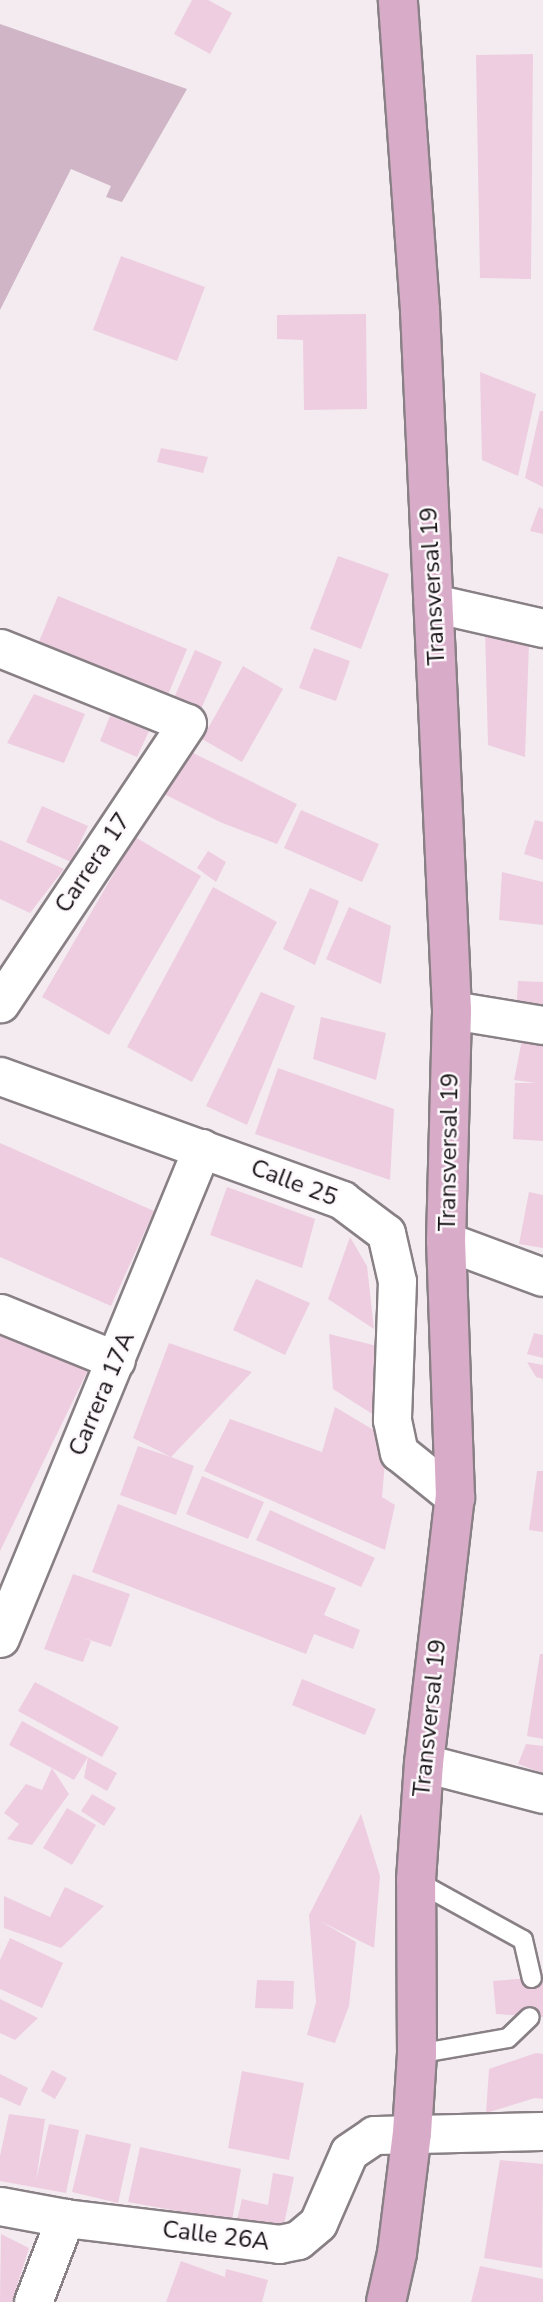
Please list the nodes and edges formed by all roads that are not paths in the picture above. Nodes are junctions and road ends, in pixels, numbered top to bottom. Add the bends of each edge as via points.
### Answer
1 (398, 0) edge
2 (433, 603) junction
3 (543, 628) edge
4 (0, 648) edge
5 (0, 1003) edge
6 (452, 1010) junction
7 (543, 1025) edge
8 (0, 1076) edge
9 (202, 1148) junction
10 (446, 1241) junction
11 (543, 1277) edge
12 (0, 1313) edge
13 (116, 1360) junction
14 (454, 1497) junction
15 (0, 1638) edge
16 (424, 1763) junction
17 (543, 1794) edge
18 (416, 1880) junction
19 (532, 1978) dead end
20 (530, 2017) dead end
21 (417, 2054) junction
22 (543, 2131) edge
23 (412, 2133) junction
24 (0, 2206) edge
25 (65, 2218) junction
26 (33, 2302) edge
27 (386, 2302) edge

1 - 2 main road, Transversal 19 via 420,310
2 - 3 street
2 - 6 main road, Transversal 19
4 - 5 street, Carrera 17 via 187,723
6 - 7 street
6 - 10 main road, Transversal 19
8 - 9 street, Calle 25
9 - 13 street, Carrera 17A
9 - 14 street, Calle 25 via 342,1200 386,1233 397,1281 392,1419 399,1452
10 - 11 street
10 - 14 main road, Transversal 19
12 - 13 street
13 - 15 street, Carrera 17A
14 - 16 main road, Transversal 19
16 - 17 street
16 - 18 main road, Transversal 19
18 - 19 lane via 523,1940
18 - 21 main road, Transversal 19
20 - 21 lane via 508,2038
21 - 23 main road, Transversal 19
22 - 23 street, Calle 26A
23 - 25 street, Calle 26A via 374,2135 349,2152 318,2223 298,2240 279,2244
23 - 27 main road, Transversal 19
24 - 25 street, Calle 26A
25 - 26 street

